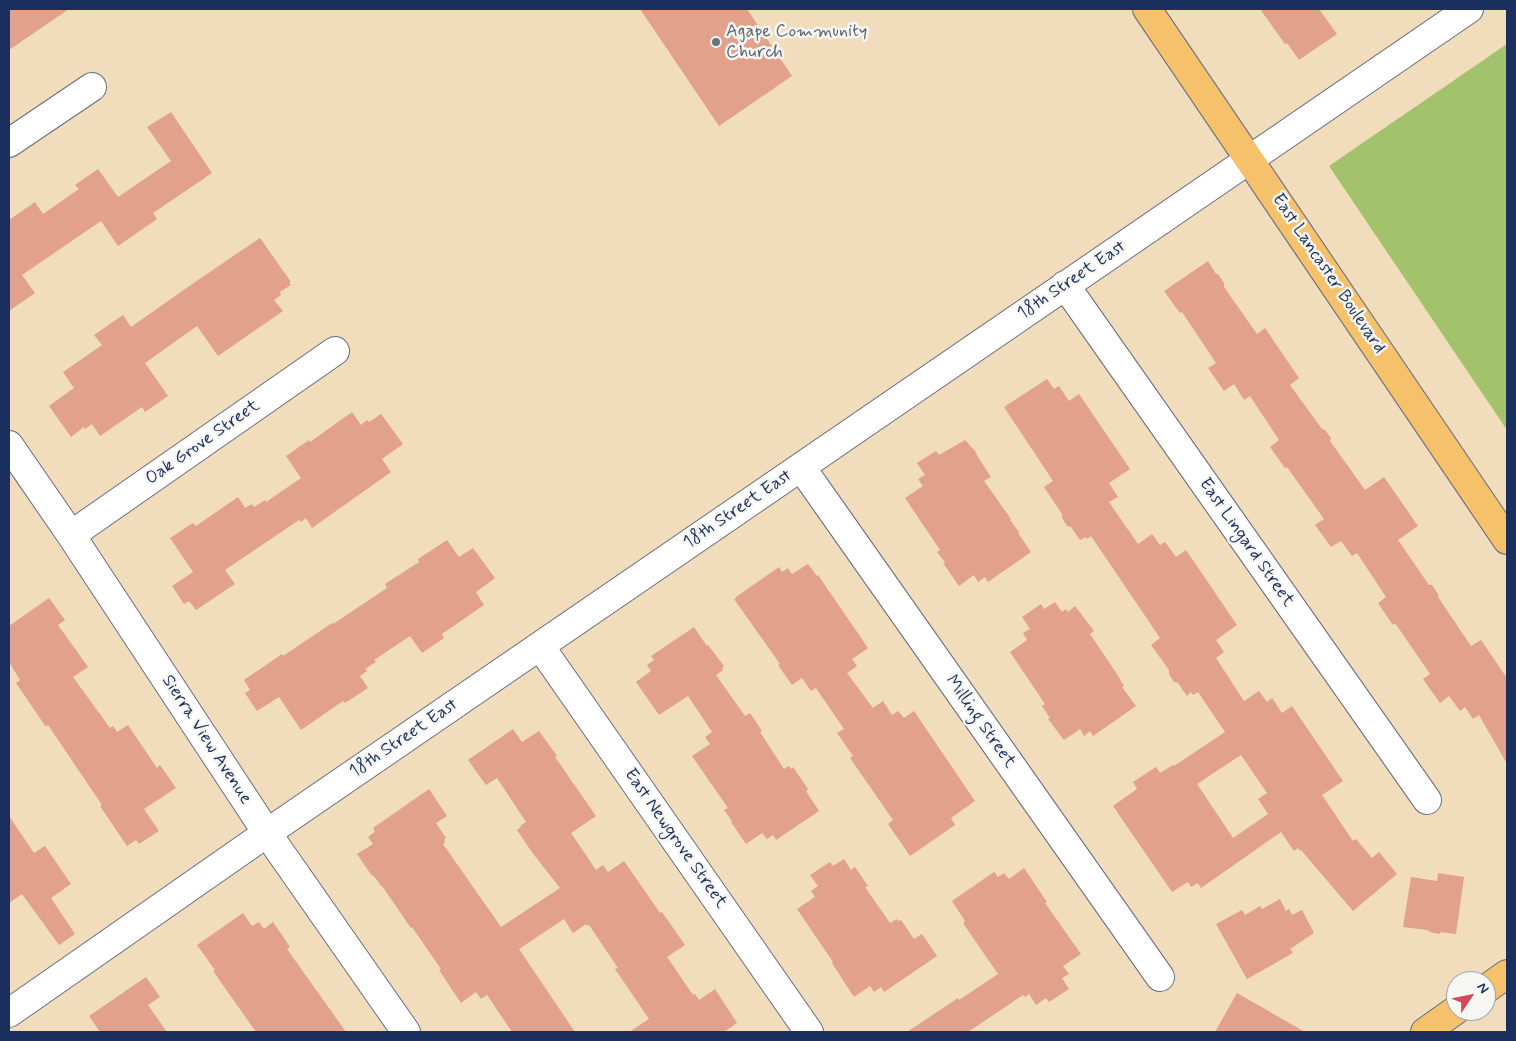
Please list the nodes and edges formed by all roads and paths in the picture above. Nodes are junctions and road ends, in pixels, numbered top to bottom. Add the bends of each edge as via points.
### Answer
1 (1147, 9) edge
2 (1469, 9) edge
3 (1437, 18) edge
4 (92, 87) dead end
5 (9, 143) edge
6 (1250, 158) junction
7 (1065, 285) junction
8 (335, 351) dead end
9 (9, 445) edge
10 (801, 467) junction
11 (72, 535) junction
12 (1507, 540) edge
13 (540, 646) junction
14 (1427, 800) dead end
15 (267, 833) junction
16 (1507, 974) edge
17 (1160, 977) dead end
18 (1496, 982) edge
19 (9, 1012) edge
20 (1446, 1017) edge
21 (406, 1032) edge
22 (809, 1032) edge
23 (1425, 1032) edge

1 - 6 main road, East Lancaster Boulevard
2 - 3 street, 18th Street East
3 - 6 street, 18th Street East
4 - 5 street
6 - 7 street, 18th Street East
6 - 12 main road, East Lancaster Boulevard
7 - 10 street, 18th Street East
7 - 14 street, East Lingard Street
8 - 11 street, Oak Grove Street
9 - 11 street, Sierra View Avenue
10 - 13 street, 18th Street East
10 - 17 street, Milling Street
11 - 15 street, Sierra View Avenue
13 - 15 street, 18th Street East
13 - 22 street, East Newgrove Street
15 - 19 street, 18th Street East
15 - 21 street, Sierra View Avenue
16 - 18 main road
20 - 23 main road

